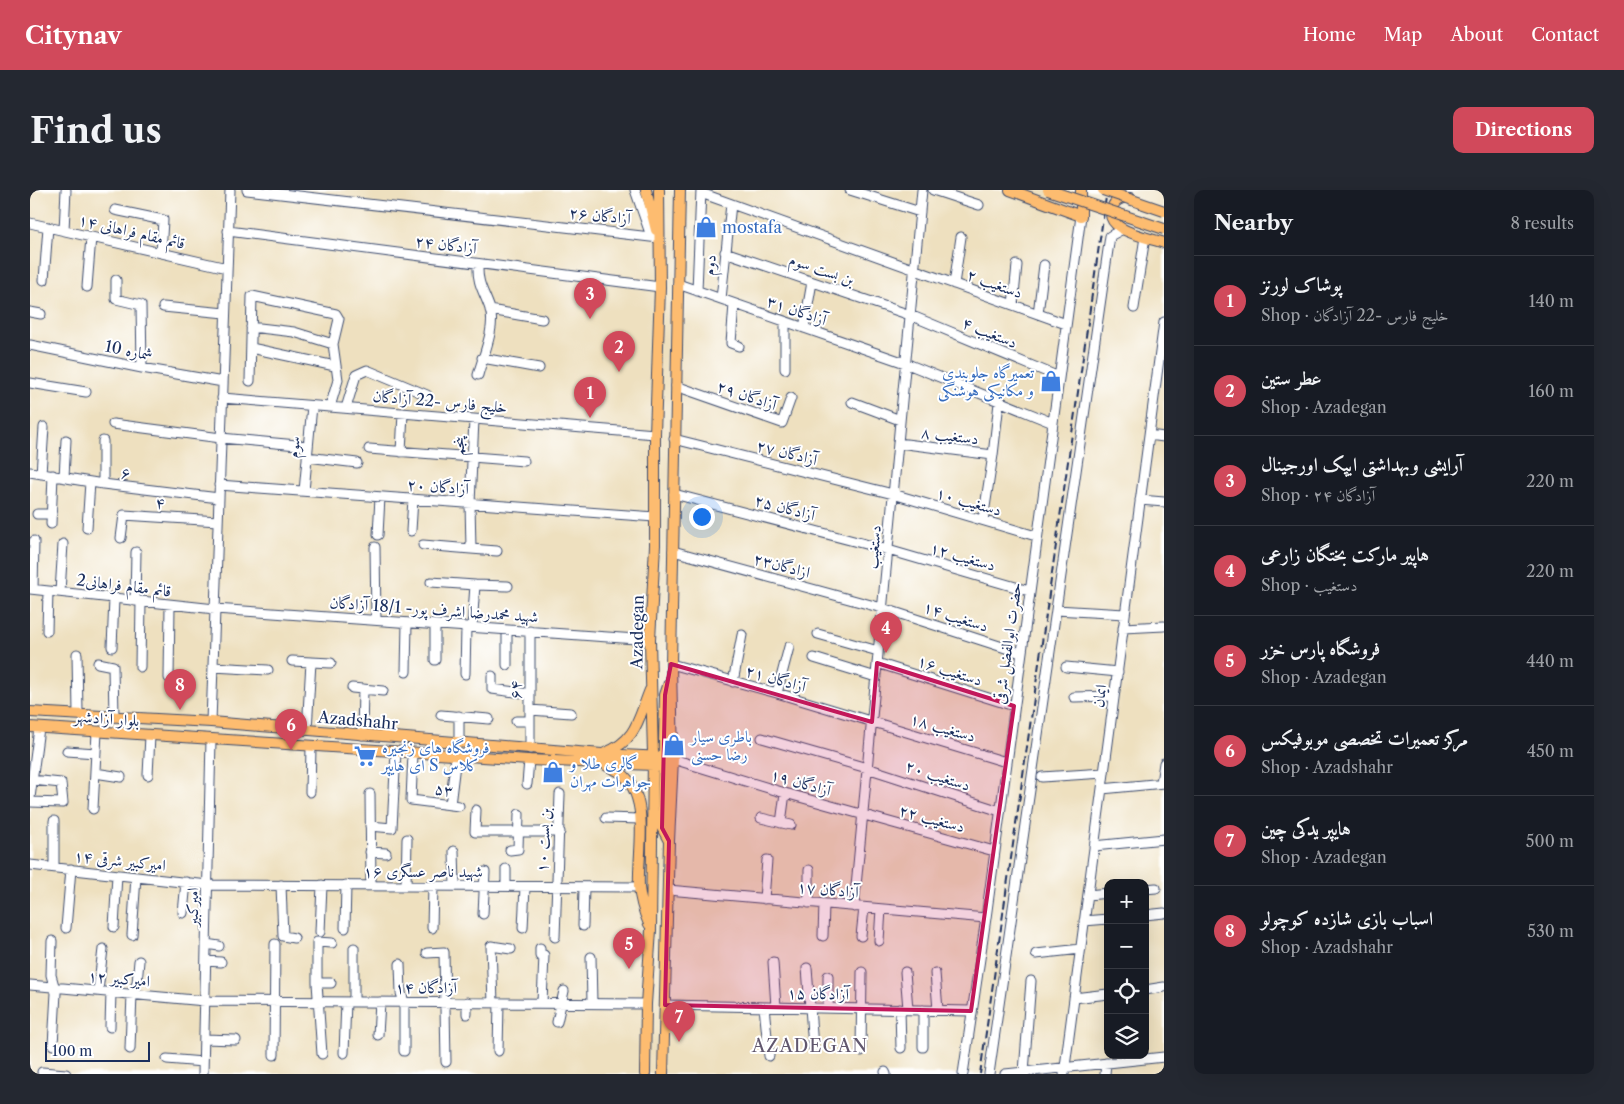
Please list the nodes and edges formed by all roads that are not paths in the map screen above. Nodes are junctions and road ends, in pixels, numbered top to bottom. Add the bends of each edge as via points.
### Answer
1 (66, 190) edge
2 (230, 190) edge
3 (247, 190) edge
4 (636, 190) edge
5 (659, 190) edge
6 (680, 190) edge
7 (684, 190) edge
8 (850, 190) edge
9 (922, 190) edge
10 (932, 190) edge
11 (1010, 190) edge
12 (1048, 190) edge
13 (1081, 190) edge
14 (1102, 190) edge
15 (701, 191) edge
16 (731, 204) junction
17 (979, 204) dead end
18 (1164, 209) edge
19 (114, 210) dead end
20 (920, 212) junction
21 (1081, 216) junction
22 (679, 222) junction
23 (30, 223) edge
24 (48, 227) junction
25 (1164, 229) edge
26 (64, 230) junction
27 (1121, 230) junction
28 (228, 231) junction
29 (91, 236) junction
30 (1145, 236) junction
31 (655, 237) junction
32 (961, 237) dead end
33 (1164, 243) edge
34 (725, 252) junction
35 (161, 253) junction
36 (478, 264) junction
37 (1017, 265) dead end
38 (1044, 265) dead end
39 (227, 268) junction
40 (914, 270) junction
41 (44, 280) dead end
42 (116, 280) dead end
43 (812, 282) junction
44 (678, 284) junction
45 (954, 284) junction
46 (87, 287) dead end
47 (660, 288) junction
48 (697, 291) junction
49 (721, 299) junction
50 (734, 304) junction
51 (1013, 305) junction
52 (163, 307) dead end
53 (1134, 308) dead end
54 (490, 310) junction
55 (30, 312) edge
56 (225, 313) junction
57 (41, 314) dead end
58 (1038, 314) junction
59 (910, 315) junction
60 (542, 319) dead end
61 (785, 322) junction
62 (1164, 322) edge
63 (1066, 324) junction
64 (251, 327) junction
65 (804, 328) junction
66 (1163, 339) edge
67 (333, 344) junction
68 (30, 345) edge
69 (739, 346) dead end
70 (251, 348) junction
71 (482, 358) junction
72 (905, 363) junction
73 (335, 366) junction
74 (142, 368) junction
75 (539, 368) dead end
76 (785, 369) dead end
77 (1161, 374) edge
78 (478, 375) dead end
79 (1059, 377) junction
80 (250, 381) dead end
81 (223, 382) junction
82 (30, 384) edge
83 (676, 386) junction
84 (86, 392) dead end
85 (427, 395) dead end
86 (222, 398) junction
87 (791, 398) dead end
88 (852, 402) dead end
89 (999, 403) junction
90 (312, 406) junction
91 (330, 407) junction
92 (346, 408) junction
93 (402, 413) junction
94 (474, 420) junction
95 (900, 420) junction
96 (1053, 423) junction
97 (113, 424) dead end
98 (44, 428) dead end
99 (655, 434) junction
100 (1149, 435) junction
101 (1164, 437) edge
102 (221, 438) junction
103 (674, 439) junction
104 (66, 440) dead end
105 (103, 441) dead end
106 (898, 443) junction
107 (308, 446) junction
108 (369, 449) dead end
109 (401, 452) junction
110 (993, 455) junction
111 (308, 457) junction
112 (473, 457) junction
113 (524, 461) dead end
114 (357, 463) dead end
115 (30, 472) edge
116 (41, 474) junction
117 (53, 475) junction
118 (64, 477) junction
119 (90, 482) junction
120 (103, 484) junction
121 (219, 485) junction
122 (304, 491) junction
123 (674, 494) junction
124 (893, 494) junction
125 (380, 497) junction
126 (219, 498) junction
127 (413, 499) junction
128 (1140, 500) junction
129 (1164, 502) edge
130 (470, 503) junction
131 (37, 514) dead end
132 (52, 514) junction
133 (655, 517) junction
134 (983, 520) junction
135 (218, 521) junction
136 (51, 524) dead end
137 (87, 528) dead end
138 (411, 531) dead end
139 (378, 535) dead end
140 (1036, 536) junction
141 (121, 538) dead end
142 (34, 541) dead end
143 (63, 544) dead end
144 (423, 545) dead end
145 (374, 548) dead end
146 (471, 549) junction
147 (888, 550) junction
148 (497, 551) dead end
149 (673, 551) junction
150 (136, 552) dead end
151 (432, 582) dead end
152 (475, 585) junction
153 (508, 586) dead end
154 (31, 589) edge
155 (48, 591) junction
156 (60, 592) junction
157 (1029, 592) junction
158 (114, 599) junction
159 (138, 601) junction
160 (170, 605) junction
161 (882, 608) junction
162 (215, 609) junction
163 (1056, 610) junction
164 (1125, 614) junction
165 (376, 620) junction
166 (407, 623) junction
167 (435, 625) junction
168 (1164, 626) edge
169 (469, 627) junction
170 (1123, 628) junction
171 (507, 630) junction
172 (47, 631) dead end
173 (530, 631) junction
174 (818, 634) dead end
175 (742, 635) dead end
176 (650, 640) junction
177 (112, 647) dead end
178 (789, 647) dead end
179 (878, 651) junction
180 (1021, 653) junction
181 (77, 654) dead end
182 (814, 658) dead end
183 (435, 660) dead end
184 (292, 661) dead end
185 (311, 662) junction
186 (98, 663) dead end
187 (331, 663) dead end
188 (877, 663) junction
189 (507, 665) dead end
190 (140, 667) dead end
191 (213, 667) junction
192 (1066, 667) dead end
193 (671, 669) junction
194 (268, 670) dead end
195 (406, 672) dead end
196 (1118, 672) junction
197 (465, 674) dead end
198 (492, 676) dead end
199 (876, 677) junction
200 (169, 678) dead end
201 (733, 682) junction
202 (652, 687) junction
203 (352, 688) dead end
204 (363, 689) junction
205 (383, 691) dead end
206 (777, 693) junction
207 (530, 694) junction
208 (1114, 696) junction
209 (1074, 697) dead end
210 (1014, 706) junction
211 (530, 710) junction
212 (30, 712) edge
213 (571, 712) dead end
214 (78, 714) junction
215 (441, 715) dead end
216 (459, 716) junction
217 (114, 717) junction
218 (489, 719) dead end
219 (516, 721) dead end
220 (530, 721) junction
221 (211, 722) junction
222 (872, 722) junction
223 (34, 728) edge
224 (307, 730) junction
225 (97, 732) junction
226 (362, 735) junction
227 (150, 736) junction
228 (762, 738) dead end
229 (211, 740) junction
230 (459, 743) junction
231 (311, 747) junction
232 (530, 748) junction
233 (67, 751) dead end
234 (396, 752) junction
235 (96, 753) junction
236 (414, 753) junction
237 (456, 756) junction
238 (603, 759) junction
239 (529, 760) junction
240 (661, 761) junction
241 (1006, 762) junction
242 (1164, 763) edge
243 (867, 768) junction
244 (95, 773) junction
245 (1104, 773) junction
246 (148, 775) dead end
247 (121, 777) dead end
248 (1042, 777) dead end
249 (32, 780) junction
250 (1163, 783) edge
251 (527, 784) dead end
252 (1102, 789) junction
253 (310, 792) dead end
254 (785, 793) junction
255 (370, 794) dead end
256 (560, 794) dead end
257 (30, 798) edge
258 (30, 802) edge
259 (93, 809) dead end
260 (476, 810) dead end
261 (1000, 811) junction
262 (519, 814) dead end
263 (863, 815) junction
264 (606, 818) dead end
265 (761, 818) dead end
266 (640, 819) junction
267 (54, 821) dead end
268 (780, 823) junction
269 (791, 825) dead end
270 (370, 826) junction
271 (518, 831) junction
272 (560, 832) junction
273 (407, 839) dead end
274 (1164, 839) edge
275 (1094, 846) junction
276 (510, 850) dead end
277 (454, 851) dead end
278 (994, 851) junction
279 (370, 852) junction
280 (386, 853) dead end
281 (766, 860) dead end
282 (30, 865) edge
283 (54, 867) junction
284 (71, 869) junction
285 (506, 869) dead end
286 (809, 870) dead end
287 (485, 872) dead end
288 (117, 874) junction
289 (136, 877) junction
290 (186, 882) junction
291 (208, 885) junction
292 (281, 885) junction
293 (322, 885) junction
294 (346, 885) junction
295 (371, 886) junction
296 (406, 886) junction
297 (433, 886) junction
298 (455, 886) junction
299 (484, 886) junction
300 (506, 886) junction
301 (525, 887) junction
302 (556, 887) junction
303 (584, 887) junction
304 (639, 887) junction
305 (1156, 888) dead end
306 (1149, 889) edge
307 (668, 890) junction
308 (1104, 894) edge
309 (1088, 896) junction
310 (764, 899) junction
311 (809, 903) junction
312 (824, 904) junction
313 (854, 907) junction
314 (864, 908) junction
315 (881, 909) junction
316 (183, 913) dead end
317 (1164, 913) edge
318 (483, 914) dead end
319 (1149, 915) edge
320 (986, 918) junction
321 (1104, 919) edge
322 (1084, 921) junction
323 (583, 926) dead end
324 (114, 927) dead end
325 (66, 928) dead end
326 (345, 928) dead end
327 (432, 928) dead end
328 (523, 928) dead end
329 (651, 930) junction
330 (320, 932) dead end
331 (132, 935) dead end
332 (823, 936) dead end
333 (861, 936) dead end
334 (556, 937) dead end
335 (294, 938) dead end
336 (52, 941) dead end
337 (879, 941) dead end
338 (332, 943) dead end
339 (206, 944) junction
340 (275, 944) dead end
341 (219, 946) dead end
342 (354, 948) dead end
343 (511, 948) dead end
344 (540, 948) dead end
345 (103, 949) dead end
346 (1081, 949) junction
347 (427, 953) dead end
348 (1036, 954) dead end
349 (591, 957) dead end
350 (139, 961) dead end
351 (206, 961) junction
352 (221, 962) dead end
353 (773, 962) dead end
354 (400, 964) dead end
355 (807, 968) dead end
356 (862, 972) dead end
357 (905, 972) dead end
358 (935, 973) dead end
359 (828, 976) dead end
360 (1031, 981) dead end
361 (317, 983) junction
362 (331, 983) dead end
363 (30, 985) edge
364 (55, 987) junction
365 (1164, 987) edge
366 (1149, 989) edge
367 (98, 991) junction
368 (564, 991) dead end
369 (111, 992) junction
370 (132, 994) junction
371 (1104, 994) edge
372 (1074, 998) junction
373 (205, 1001) junction
374 (274, 1001) junction
375 (319, 1001) junction
376 (350, 1002) junction
377 (380, 1002) junction
378 (404, 1002) junction
379 (445, 1002) junction
380 (467, 1002) junction
381 (496, 1003) junction
382 (542, 1003) junction
383 (562, 1003) junction
384 (592, 1003) junction
385 (646, 1004) junction
386 (665, 1005) junction
387 (764, 1007) junction
388 (776, 1007) junction
389 (809, 1008) junction
390 (828, 1008) junction
391 (861, 1008) junction
392 (904, 1009) junction
393 (923, 1010) junction
394 (938, 1010) junction
395 (971, 1010) junction
396 (467, 1014) dead end
397 (556, 1022) dead end
398 (110, 1027) dead end
399 (646, 1034) junction
400 (378, 1035) dead end
401 (204, 1038) junction
402 (664, 1038) junction
403 (236, 1040) dead end
404 (54, 1045) dead end
405 (813, 1047) dead end
406 (923, 1047) dead end
407 (901, 1048) dead end
408 (130, 1049) dead end
409 (404, 1051) dead end
410 (498, 1051) dead end
411 (860, 1051) dead end
412 (344, 1053) dead end
413 (322, 1054) dead end
414 (274, 1055) dead end
415 (769, 1056) dead end
416 (1164, 1057) edge
417 (167, 1059) dead end
418 (203, 1062) junction
419 (446, 1062) dead end
420 (1106, 1063) junction
421 (645, 1070) edge
422 (1065, 1071) edge
423 (42, 1072) dead end
424 (664, 1072) edge
425 (1024, 1072) junction
426 (56, 1074) edge
427 (66, 1074) edge
428 (203, 1074) edge
429 (962, 1074) edge
430 (989, 1074) edge
431 (1006, 1074) edge
432 (1105, 1074) edge

1 - 26 street
2 - 28 street
3 - 31 street, ۲۶ آزادگان
4 - 31 main road via 654,225
5 - 31 main road, Azadegan
6 - 22 main road, Azadegan
7 - 22 main road
8 - 20 street
9 - 20 street, دستغیب
10 - 17 street
11 - 21 main road
12 - 25 main road, bridge
13 - 21 main road
14 - 18 main road, bridge
15 - 16 street, دستغیب ۲
15 - 48 street
16 - 34 street, دوم
16 - 40 street, دستغیب ۲
18 - 27 main road via 1136,198 1120,198 1111,213 1114,224
19 - 35 street via 163,220
20 - 40 street, دستغیب
21 - 63 street, حضرت ابوالفضل شرقی
22 - 44 main road, Azadegan
23 - 24 street, ۱۴ قائم مقام فراهانی
24 - 26 street, ۱۴ قائم مقام فراهانی
24 - 41 street
26 - 29 street, ۱۴ قائم مقام فراهانی
27 - 30 main road
27 - 163 street via 1110,236
28 - 36 street, ۲۴ آزادگان
28 - 39 street
29 - 35 street, ۱۴ قائم مقام فراهانی
29 - 46 street
30 - 33 main road
30 - 53 street
31 - 47 main road, Azadegan
32 - 45 street
34 - 43 street, بن بست سوم
34 - 49 street, دوم
35 - 39 street, ۱۴ قائم مقام فراهانی
36 - 47 street, ۲۴ آزادگان
36 - 54 street via 477,277
37 - 51 street
38 - 58 street
39 - 56 street
40 - 45 street, دستغیب ۲
40 - 59 street, دستغیب
42 - 74 street via 116,299 141,305
43 - 59 street, بن بست سوم
43 - 65 street
44 - 48 street, ۳۱ آزادگان
44 - 83 main road, Azadegan
45 - 51 street, دستغیب ۲
47 - 99 main road, Azadegan
48 - 49 street, ۳۱ آزادگان
49 - 50 street, ۳۱ آزادگان
50 - 61 street, ۳۱ آزادگان
50 - 69 street via 730,344
51 - 58 street, دستغیب ۲
52 - 56 street
54 - 60 street
54 - 71 street via 492,326
55 - 57 street
56 - 81 street
58 - 63 street, دستغیب ۲
59 - 72 street, دستغیب
59 - 79 street, دستغیب ۴
61 - 65 street, ۳۱ آزادگان
61 - 76 street
62 - 66 street, ایمان
63 - 79 street, حضرت ابوالفضل شرقی
64 - 67 street via 294,332
64 - 67 street via 252,296 336,314 339,319
64 - 70 street
65 - 72 street, ۳۱ آزادگان
66 - 77 street, ایمان
67 - 73 street
68 - 74 street, شماره 10
70 - 73 street
70 - 80 street
71 - 75 street
71 - 78 street
72 - 89 street, ۳۱ آزادگان
72 - 95 street, دستغیب
73 - 91 street via 338,380
74 - 81 street, شماره 10
77 - 100 street, ایمان
79 - 96 street, حضرت ابوالفضل شرقی
81 - 86 street
82 - 84 street
83 - 87 street, ۲۹ آزادگان via 782,423
83 - 103 main road, Azadegan
85 - 92 street via 368,370 356,375
86 - 90 street, خلیج فارس -22 آزادگان
86 - 102 street
88 - 95 street
89 - 96 street, ۳۱ آزادگان
89 - 110 street
90 - 91 street, خلیج فارس -22 آزادگان
90 - 107 street, سوم
91 - 92 street, خلیج فارس -22 آزادگان
92 - 93 street, خلیج فارس -22 آزادگان
93 - 94 street, خلیج فارس -22 آزادگان
93 - 109 street
94 - 99 street, خلیج فارس -22 آزادگان
94 - 112 street, پنجم
95 - 106 street, دستغیب
96 - 140 street, حضرت ابوالفضل شرقی
97 - 102 street
98 - 116 street
99 - 133 main road, Azadegan
100 - 101 street
100 - 128 street, ایمان
102 - 107 street
102 - 121 street
103 - 123 main road, Azadegan
103 - 124 street, ۲۷ آزادگان
104 - 118 street
105 - 120 street
106 - 110 street, دستغیب ۸
106 - 124 street, دستغیب
107 - 111 street, سوم
108 - 109 street
109 - 112 street
110 - 134 street, دستغیب ۸
111 - 114 street
111 - 122 street, سوم
112 - 113 street
112 - 130 street, پنجم
115 - 116 street, ۶
116 - 117 street, ۶
117 - 118 street, ۶
117 - 132 street
118 - 119 street, ۶
119 - 120 street, ۶
119 - 137 street
120 - 126 street, ۶
121 - 122 street, ۲۰ آزادگان
121 - 126 street
122 - 125 street, ۲۰ آزادگان
123 - 147 street, ۲۵ آزادگان
123 - 149 main road, Azadegan
124 - 134 street, دستغیب ۱۰
124 - 147 street, دستغیب
125 - 127 street, ۲۰ آزادگان
125 - 139 street
126 - 135 street
127 - 130 street, ۲۰ آزادگان
127 - 138 street
128 - 129 street
128 - 164 street, ایمان
130 - 133 street, ۲۰ آزادگان
130 - 146 street, پنجم
131 - 132 street
132 - 136 street
133 - 176 main road, Azadegan
134 - 140 street, دستغیب ۱۰
135 - 141 street, ۴ via 124,515
135 - 162 street
140 - 157 street, حضرت ابوالفضل شرقی
142 - 154 street
143 - 156 street
144 - 146 street
145 - 165 street
146 - 148 street
147 - 157 street, دستغیب ۱۲
147 - 161 street, دستغیب
149 - 161 street, ۲۳ازادگان
149 - 193 main road, Azadegan
150 - 159 street
151 - 152 street
152 - 153 street
152 - 169 street
154 - 155 street, 2قائم مقام فراهانی
155 - 156 street, 2قائم مقام فراهانی
155 - 172 street
156 - 158 street, 2قائم مقام فراهانی
157 - 180 street, حضرت ابوالفضل شرقی
158 - 159 street, 2قائم مقام فراهانی
158 - 177 street
159 - 160 street, 2قائم مقام فراهانی
159 - 190 street
160 - 162 street, 2قائم مقام فراهانی
160 - 200 street
161 - 179 street, دستغیب
161 - 180 street, دستغیب ۱۴
162 - 165 street, شهید محمدرضا اشرف پور- 18/1 آزادگان
162 - 191 street
163 - 164 street
163 - 430 street
164 - 170 street, ایمان
165 - 166 street, شهید محمدرضا اشرف پور- 18/1 آزادگان
166 - 167 street, شهید محمدرضا اشرف پور- 18/1 آزادگان
166 - 195 street
167 - 169 street, شهید محمدرضا اشرف پور- 18/1 آزادگان
167 - 183 street
168 - 170 street
169 - 171 street, شهید محمدرضا اشرف پور- 18/1 آزادگان
169 - 197 street
170 - 196 street, ایمان
171 - 173 street, شهید محمدرضا اشرف پور- 18/1 آزادگان
171 - 189 street
173 - 176 street, شهید محمدرضا اشرف پور- 18/1 آزادگان
173 - 207 street, ۶۴
174 - 179 street
175 - 201 street
176 - 202 main road, Azadegan
178 - 206 street
179 - 188 street, دستغیب
180 - 210 street, حضرت ابوالفضل شرقی
181 - 214 street
182 - 199 street
184 - 185 street
185 - 187 street
185 - 224 street
186 - 217 street via 113,666
188 - 199 street, دستغیب
188 - 210 street, دستغیب ۱۶
191 - 194 street
191 - 221 street
192 - 196 street
193 - 201 street, ۲۱ آزادگان
193 - 240 main road, Azadegan
196 - 208 street, ایمان
198 - 207 street via 492,689
199 - 222 street, دستغیب
201 - 206 street, ۲۱ آزادگان
202 - 238 main road via 633,733
202 - 240 main road, Azadegan
203 - 204 street
204 - 205 street
204 - 226 street
206 - 222 street, ۲۱ آزادگان
207 - 211 street, ۶۴
208 - 209 street
208 - 245 street, ایمان
210 - 241 street, حضرت ابوالفضل شرقی
211 - 213 street
211 - 220 street, ۶۴
212 - 214 main road, Azadshahr
214 - 217 main road, Azadshahr
215 - 216 street
216 - 218 street
216 - 230 street
217 - 221 main road, Azadshahr
219 - 220 street
220 - 232 street, ۶۴
221 - 224 main road, Azadshahr
222 - 241 street, دستغیب ۱۸
222 - 243 street, دستغیب
223 - 225 main road, بلوار آزادشهر
223 - 249 street
224 - 226 main road, Azadshahr
225 - 227 main road, بلوار آزادشهر
225 - 235 street
226 - 230 main road, Azadshahr
227 - 229 main road, بلوار آزادشهر
227 - 246 street
228 - 243 street, دستغیب ۲۰
229 - 231 main road, Azadshahr
229 - 291 street, امیرکبیر
230 - 232 main road, Azadshahr
231 - 234 main road, Azadshahr
231 - 253 street
232 - 238 main road, Azadshahr
233 - 235 street
234 - 236 main road, Azadshahr
234 - 270 street via 392,828
235 - 244 street
236 - 237 main road, Azadshahr
236 - 237 street, ۵۳ via 412,800 455,805
237 - 239 main road, Azadshahr
238 - 239 main road, Azadshahr
238 - 240 main road, Azadshahr
238 - 266 main road via 621,773 635,791
239 - 251 street
240 - 254 street, ۱۹ آزادگان
240 - 307 main road, Azadegan via 669,841
240 - 329 main road, Azadegan
241 - 261 street, حضرت ابوالفضل شرقی
242 - 250 street
243 - 261 street, دستغیب ۲۰
243 - 263 street, دستغیب
244 - 247 street
244 - 259 street
245 - 248 street
245 - 252 street, ایمان
249 - 257 street
249 - 258 street via 61,783 63,803
250 - 252 street
252 - 275 street, ایمان
254 - 263 street, ۱۹ آزادگان
254 - 268 street
255 - 270 street
256 - 272 street, بن بست ۱۰
260 - 271 street via 475,832
261 - 278 street, حضرت ابوالفضل شرقی
262 - 271 street
263 - 278 street, دستغیب ۲۲
263 - 313 street, دستغیب
264 - 266 street
265 - 268 street
266 - 304 main road
267 - 283 street
268 - 269 street
270 - 279 street
271 - 272 street
271 - 276 street via 518,849
272 - 302 street, بن بست ۱۰
273 - 296 street
274 - 275 street
275 - 309 street, ایمان
277 - 298 street
278 - 320 street, حضرت ابوالفضل شرقی
279 - 280 street
279 - 295 street
281 - 310 street
282 - 283 street, ۱۴ امیرکبیر شرقی
283 - 284 street, ۱۴ امیرکبیر شرقی
284 - 288 street, ۱۴ امیرکبیر شرقی
284 - 325 street
285 - 300 street
286 - 311 street
287 - 299 street
288 - 289 street, ۱۴ امیرکبیر شرقی
288 - 324 street
289 - 290 street, ۱۴ امیرکبیر شرقی
289 - 331 street
290 - 291 street, ۱۴ امیرکبیر شرقی
290 - 316 street
291 - 292 street, ۱۶ شهید ناصر عسگری
291 - 339 street, امیرکبیر
292 - 293 street, ۱۶ شهید ناصر عسگری
292 - 335 street via 283,936
293 - 294 street, ۱۶ شهید ناصر عسگری
293 - 330 street
294 - 295 street, ۱۶ شهید ناصر عسگری
294 - 326 street
295 - 296 street, ۱۶ شهید ناصر عسگری
296 - 297 street, ۱۶ شهید ناصر عسگری
297 - 298 street, ۱۶ شهید ناصر عسگری
297 - 327 street
298 - 299 street, ۱۶ شهید ناصر عسگری
299 - 300 street, ۱۶ شهید ناصر عسگری
299 - 318 street
300 - 301 street, ۱۶ شهید ناصر عسگری
301 - 302 street, ۱۶ شهید ناصر عسگری
301 - 328 street
302 - 303 street, ۱۶ شهید ناصر عسگری
302 - 334 street, بن بست ۱۰
303 - 304 street, ۱۶ شهید ناصر عسگری
303 - 323 street
304 - 329 main road
305 - 306 street
307 - 310 street, ۱۷ آزادگان
307 - 386 main road, Azadegan
308 - 309 street
309 - 322 street, ایمان
310 - 311 street, ۱۷ آزادگان
311 - 312 street, ۱۷ آزادگان
312 - 313 street, ۱۷ آزادگان
312 - 332 street
313 - 314 street, ۱۷ آزادگان
314 - 315 street, ۱۷ آزادگان
314 - 333 street
315 - 320 street, ۱۷ آزادگان
315 - 337 street
317 - 319 street
320 - 395 street, حضرت ابوالفضل شرقی
321 - 322 street
322 - 346 street, ایمان
329 - 385 main road, Azadegan
336 - 364 street via 51,975
338 - 361 street via 317,942
339 - 341 street
339 - 351 street, امیرکبیر
340 - 374 street
342 - 376 street
343 - 381 street via 491,946
344 - 382 street via 540,956 544,955
345 - 367 street
346 - 348 street
346 - 372 street, ایمان
347 - 379 street via 444,952
349 - 384 street
350 - 370 street via 137,983
351 - 352 street
351 - 373 street, امیرکبیر
353 - 388 street
354 - 378 street
355 - 389 street
356 - 391 street
357 - 392 street
358 - 394 street
359 - 390 street
360 - 425 street
361 - 362 street
361 - 375 street
363 - 364 street, امیرکبیر ۱۲
364 - 367 street, امیرکبیر ۱۲
364 - 404 street
365 - 366 street
367 - 369 street, امیرکبیر ۱۲
368 - 383 street
369 - 370 street, امیرکبیر ۱۲
369 - 398 street
370 - 373 street, امیرکبیر ۱۲
370 - 408 street
371 - 372 street
372 - 422 street, ایمان
373 - 374 street, ۱۴ آزادگان
373 - 401 street, امیرکبیر
374 - 375 street, ۱۴ آزادگان
374 - 414 street
375 - 376 street, ۱۴ آزادگان
375 - 413 street
376 - 377 street, ۱۴ آزادگان
376 - 412 street
377 - 378 street, ۱۴ آزادگان
377 - 400 street
378 - 379 street, ۱۴ آزادگان
378 - 409 street
379 - 380 street, ۱۴ آزادگان
379 - 419 street
380 - 381 street, ۱۴ آزادگان
380 - 396 street
381 - 382 street, ۱۴ آزادگان
381 - 410 street
382 - 383 street, ۱۴ آزادگان
383 - 384 street, ۱۴ آزادگان
383 - 397 street
384 - 385 street, ۱۴ آزادگان
385 - 399 main road, Azadegan
386 - 387 street, ۱۵ آزادگان
386 - 402 main road, Azadegan
387 - 388 street, ۱۵ آزادگان
387 - 415 street
388 - 389 street, ۱۵ آزادگان
389 - 390 street, ۱۵ آزادگان
389 - 405 street
390 - 391 street, ۱۵ آزادگان
391 - 392 street, ۱۵ آزادگان
391 - 411 street
392 - 393 street, ۱۵ آزادگان
392 - 407 street
393 - 394 street, ۱۵ آزادگان
393 - 406 street
394 - 395 street, ۱۵ آزادگان
395 - 429 street, حضرت ابوالفضل شرقی
399 - 402 main road via 653,1041
399 - 421 main road, Azadegan
401 - 403 street
401 - 418 street, امیرکبیر
402 - 424 main road, Azadegan
416 - 420 street
417 - 418 street
418 - 428 street, امیرکبیر
420 - 422 street
420 - 432 street
421 - 424 main road via 654,1061
422 - 425 street
423 - 426 street
425 - 431 street
426 - 427 street

